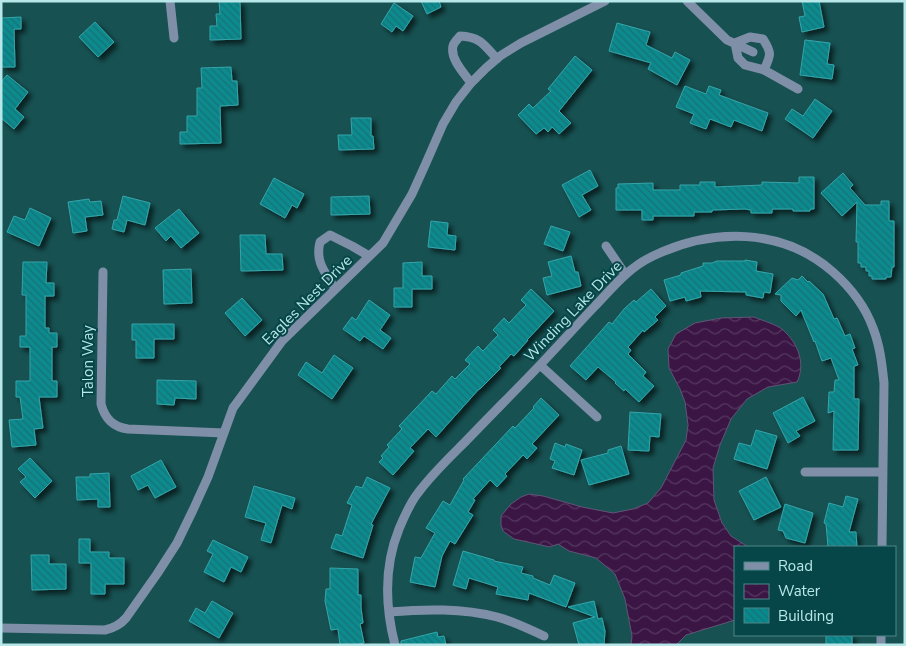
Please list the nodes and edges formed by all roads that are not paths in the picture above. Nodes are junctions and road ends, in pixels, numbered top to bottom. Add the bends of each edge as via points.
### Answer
1 (170, 1) edge
2 (604, 1) edge
3 (687, 1) edge
4 (174, 38) dead end
5 (735, 43) junction
6 (753, 52) dead end
7 (496, 59) junction
8 (764, 70) junction
9 (471, 83) junction
10 (798, 89) dead end
11 (606, 246) dead end
12 (369, 256) junction
13 (103, 272) dead end
14 (625, 274) junction
15 (335, 289) junction
16 (540, 365) junction
17 (597, 417) dead end
18 (224, 433) junction
19 (806, 472) dead end
20 (883, 472) junction
21 (882, 546) edge
22 (389, 612) junction
23 (1, 628) edge
24 (544, 636) dead end
25 (395, 645) edge

1 - 4 street
2 - 7 street, Eagles Nest Drive
3 - 5 street via 727,40
5 - 6 street
5 - 8 street via 738,58 745,65
5 - 8 street via 750,37 763,39 770,49
7 - 9 street, Eagles Nest Drive
7 - 9 street via 482,42 474,37 460,36 454,44 453,54
8 - 10 street
9 - 12 street, Eagles Nest Drive via 443,124 412,194 383,243
11 - 14 street
12 - 15 street, Eagles Nest Drive
12 - 15 street via 330,235 320,242 318,252 322,268
13 - 18 street, Talon Way via 101,404 107,419 121,428
14 - 16 street, Winding Lake Drive
14 - 20 street, Winding Lake Drive via 675,247 698,240 739,235 794,247 826,266 854,293 879,345 884,384
15 - 18 street, Eagles Nest Drive via 282,340 233,408
16 - 17 street
16 - 22 street, Winding Lake Drive via 417,494 392,549 387,593
18 - 23 street, Eagles Nest Drive via 208,477 177,543 120,624 105,630
19 - 20 street
20 - 21 street, Winding Lake Drive
22 - 24 street via 437,609 468,612 498,617
22 - 25 street, Winding Lake Drive

